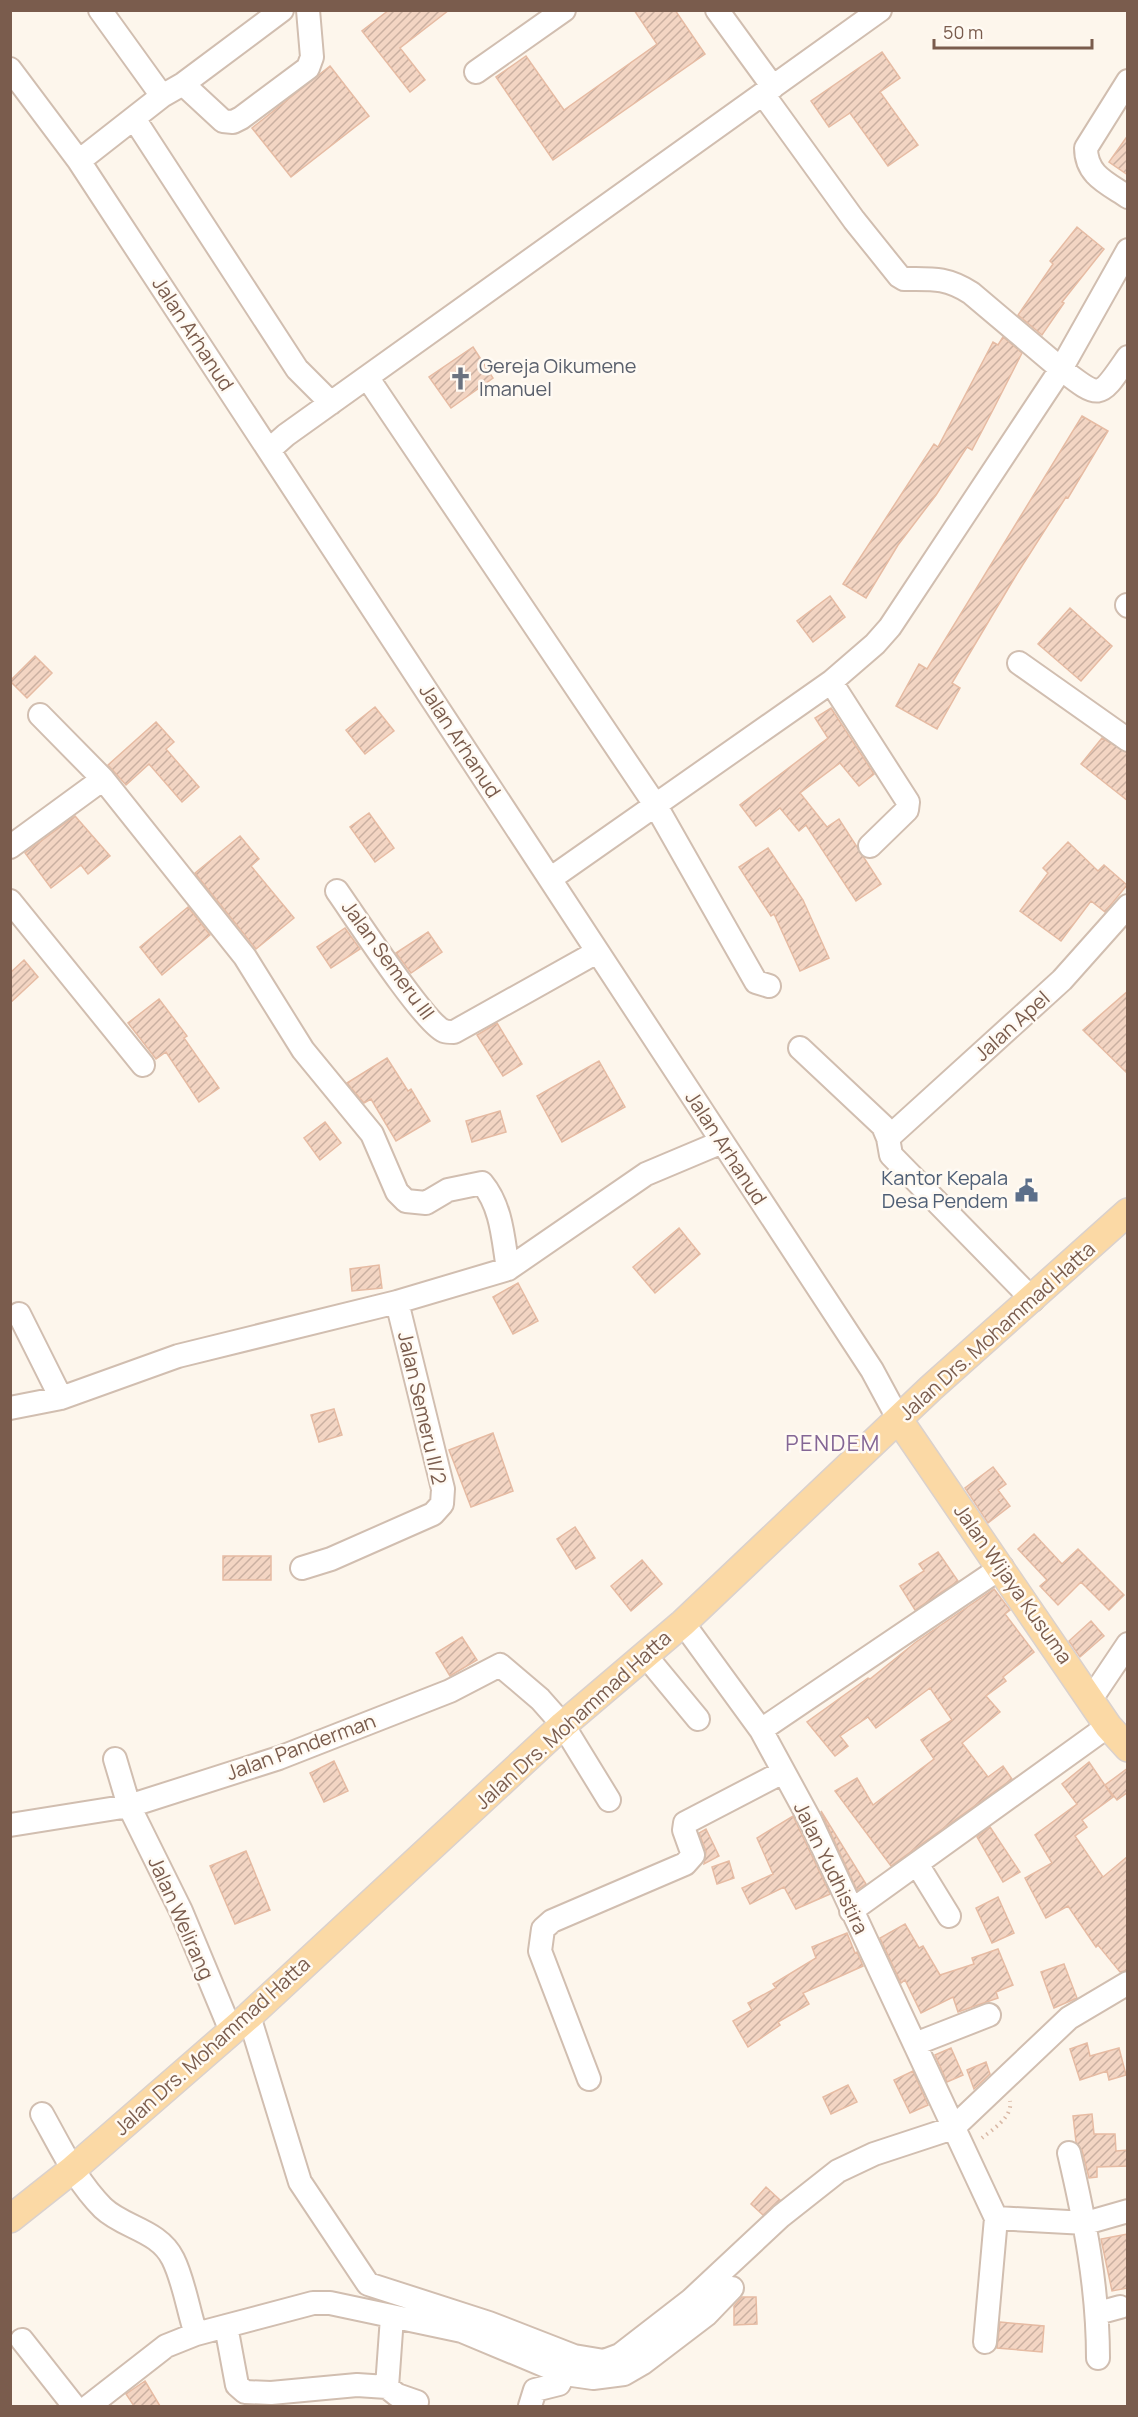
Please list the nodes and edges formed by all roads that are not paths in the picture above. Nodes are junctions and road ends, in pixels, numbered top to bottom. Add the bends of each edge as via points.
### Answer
1 (100, 10) edge
2 (282, 10) edge
3 (308, 10) edge
4 (564, 10) edge
5 (717, 10) edge
6 (880, 10) edge
7 (10, 69) edge
8 (476, 72) dead end
9 (1128, 81) edge
10 (183, 84) junction
11 (768, 90) junction
12 (162, 96) junction
13 (135, 120) junction
14 (79, 161) junction
15 (1128, 197) edge
16 (1128, 250) edge
17 (1128, 357) edge
18 (1061, 369) junction
19 (368, 377) junction
20 (331, 403) junction
21 (269, 450) junction
22 (1019, 663) dead end
23 (831, 682) junction
24 (40, 715) dead end
25 (1128, 741) edge
26 (103, 779) junction
27 (656, 806) junction
28 (870, 846) dead end
29 (10, 847) edge
30 (550, 879) junction
31 (337, 891) dead end
32 (10, 901) edge
33 (1128, 906) edge
34 (597, 952) junction
35 (769, 986) dead end
36 (800, 1048) dead end
37 (143, 1065) dead end
38 (888, 1138) junction
39 (722, 1142) junction
40 (1124, 1220) edge
41 (508, 1269) junction
42 (1033, 1300) junction
43 (397, 1302) junction
44 (19, 1314) dead end
45 (61, 1398) junction
46 (10, 1408) edge
47 (899, 1420) junction
48 (1002, 1567) junction
49 (302, 1568) dead end
50 (682, 1623) junction
51 (1128, 1644) edge
52 (645, 1655) junction
53 (1091, 1699) junction
54 (698, 1719) dead end
55 (562, 1725) junction
56 (1108, 1726) junction
57 (761, 1730) junction
58 (1128, 1748) edge
59 (115, 1759) dead end
60 (783, 1772) junction
61 (609, 1800) dead end
62 (129, 1806) junction
63 (10, 1825) edge
64 (917, 1864) junction
65 (851, 1911) junction
66 (949, 1916) dead end
67 (1128, 1983) edge
68 (989, 2015) dead end
69 (240, 2024) junction
70 (915, 2044) junction
71 (589, 2079) dead end
72 (42, 2114) dead end
73 (958, 2139) junction
74 (1069, 2153) dead end
75 (73, 2169) junction
76 (1128, 2211) edge
77 (996, 2218) junction
78 (10, 2219) edge
79 (1086, 2223) junction
80 (376, 2288) junction
81 (732, 2288) dead end
82 (698, 2308) junction
83 (366, 2311) junction
84 (392, 2317) junction
85 (193, 2325) junction
86 (226, 2326) junction
87 (22, 2340) dead end
88 (985, 2342) dead end
89 (1098, 2358) dead end
90 (569, 2366) junction
91 (387, 2387) junction
92 (417, 2402) dead end
93 (77, 2404) edge
94 (530, 2406) edge

1 - 12 street
2 - 10 street
3 - 10 street via 312,57 308,68 241,118 223,121
4 - 8 street
5 - 11 street
6 - 11 street
7 - 14 street, Jalan Arhanud
9 - 15 street via 1086,148 1092,172
10 - 12 street
11 - 18 street via 854,220 899,276 957,284
11 - 19 street
12 - 13 street
13 - 14 street
13 - 20 street via 297,369
14 - 21 street, Jalan Arhanud
16 - 18 street
17 - 18 street via 1100,392 1090,392
18 - 23 street via 890,627
19 - 20 street
19 - 27 street
20 - 21 street
21 - 30 street, Jalan Arhanud
22 - 25 street
23 - 27 street
23 - 28 street via 908,802 907,810
24 - 26 street
26 - 29 street
26 - 41 street via 245,957 303,1050 372,1134 397,1192 406,1201 426,1203 448,1190 482,1183 493,1196
27 - 30 street
27 - 35 street via 756,982
30 - 34 street, Jalan Arhanud
31 - 34 street, Jalan Semeru III via 402,984 444,1031 453,1032
32 - 37 street
33 - 38 street, Jalan Apel via 1062,980
34 - 39 street, Jalan Arhanud
36 - 38 street via 883,1126
38 - 42 street via 891,1155
39 - 41 street via 646,1174
39 - 47 street, Jalan Arhanud via 872,1370
40 - 42 main road, Jalan Drs. Mohammad Hatta
41 - 43 street
42 - 47 main road, Jalan Drs. Mohammad Hatta
43 - 45 street via 178,1356
43 - 49 street, Jalan Semeru II/2 via 443,1489 442,1504 433,1514 396,1531
44 - 45 street
45 - 46 street
47 - 48 main road, Jalan Wijaya Kusuma
47 - 50 main road, Jalan Drs. Mohammad Hatta
48 - 53 main road, Jalan Wijaya Kusuma
48 - 57 street
50 - 52 main road, Jalan Drs. Mohammad Hatta
50 - 57 street, Jalan Yudhistira
51 - 53 street
52 - 54 street
52 - 55 main road, Jalan Drs. Mohammad Hatta
53 - 56 main road, Jalan Wijaya Kusuma
55 - 61 street
55 - 62 street, Jalan Panderman via 540,1699 500,1665 450,1691 279,1758
55 - 69 main road, Jalan Drs. Mohammad Hatta
56 - 58 main road, Jalan Wijaya Kusuma
56 - 64 street
57 - 60 street, Jalan Yudhistira
59 - 62 street, Jalan Welirang
60 - 65 street, Jalan Yudhistira via 810,1820
60 - 71 street via 685,1823 693,1855 685,1864 552,1921 543,1929 540,1951
62 - 63 street, Jalan Panderman
62 - 69 street, Jalan Welirang
64 - 65 street
64 - 66 street
65 - 70 street, Jalan Yudhistira
67 - 73 street via 1069,2018
68 - 70 street
69 - 75 main road, Jalan Drs. Mohammad Hatta
69 - 80 street, Jalan Welirang via 300,2182 363,2278
70 - 73 street, Jalan Yudhistira
72 - 75 street
73 - 77 street, Jalan Yudhistira
73 - 82 street via 874,2154 838,2171 781,2216
74 - 79 street
75 - 78 main road, Jalan Drs. Mohammad Hatta
75 - 85 street via 104,2209 161,2242 173,2259
76 - 79 street
77 - 79 street
77 - 88 street
79 - 89 street via 1109,2310
80 - 83 street
80 - 90 street via 489,2323
81 - 82 street
82 - 90 street via 620,2355
83 - 84 street
83 - 86 street via 313,2303
84 - 90 street via 462,2331
84 - 91 street
85 - 86 street
85 - 93 street
86 - 91 street via 237,2385 245,2392 271,2394 357,2385
87 - 93 street
90 - 94 street via 554,2387 535,2390
91 - 92 street

